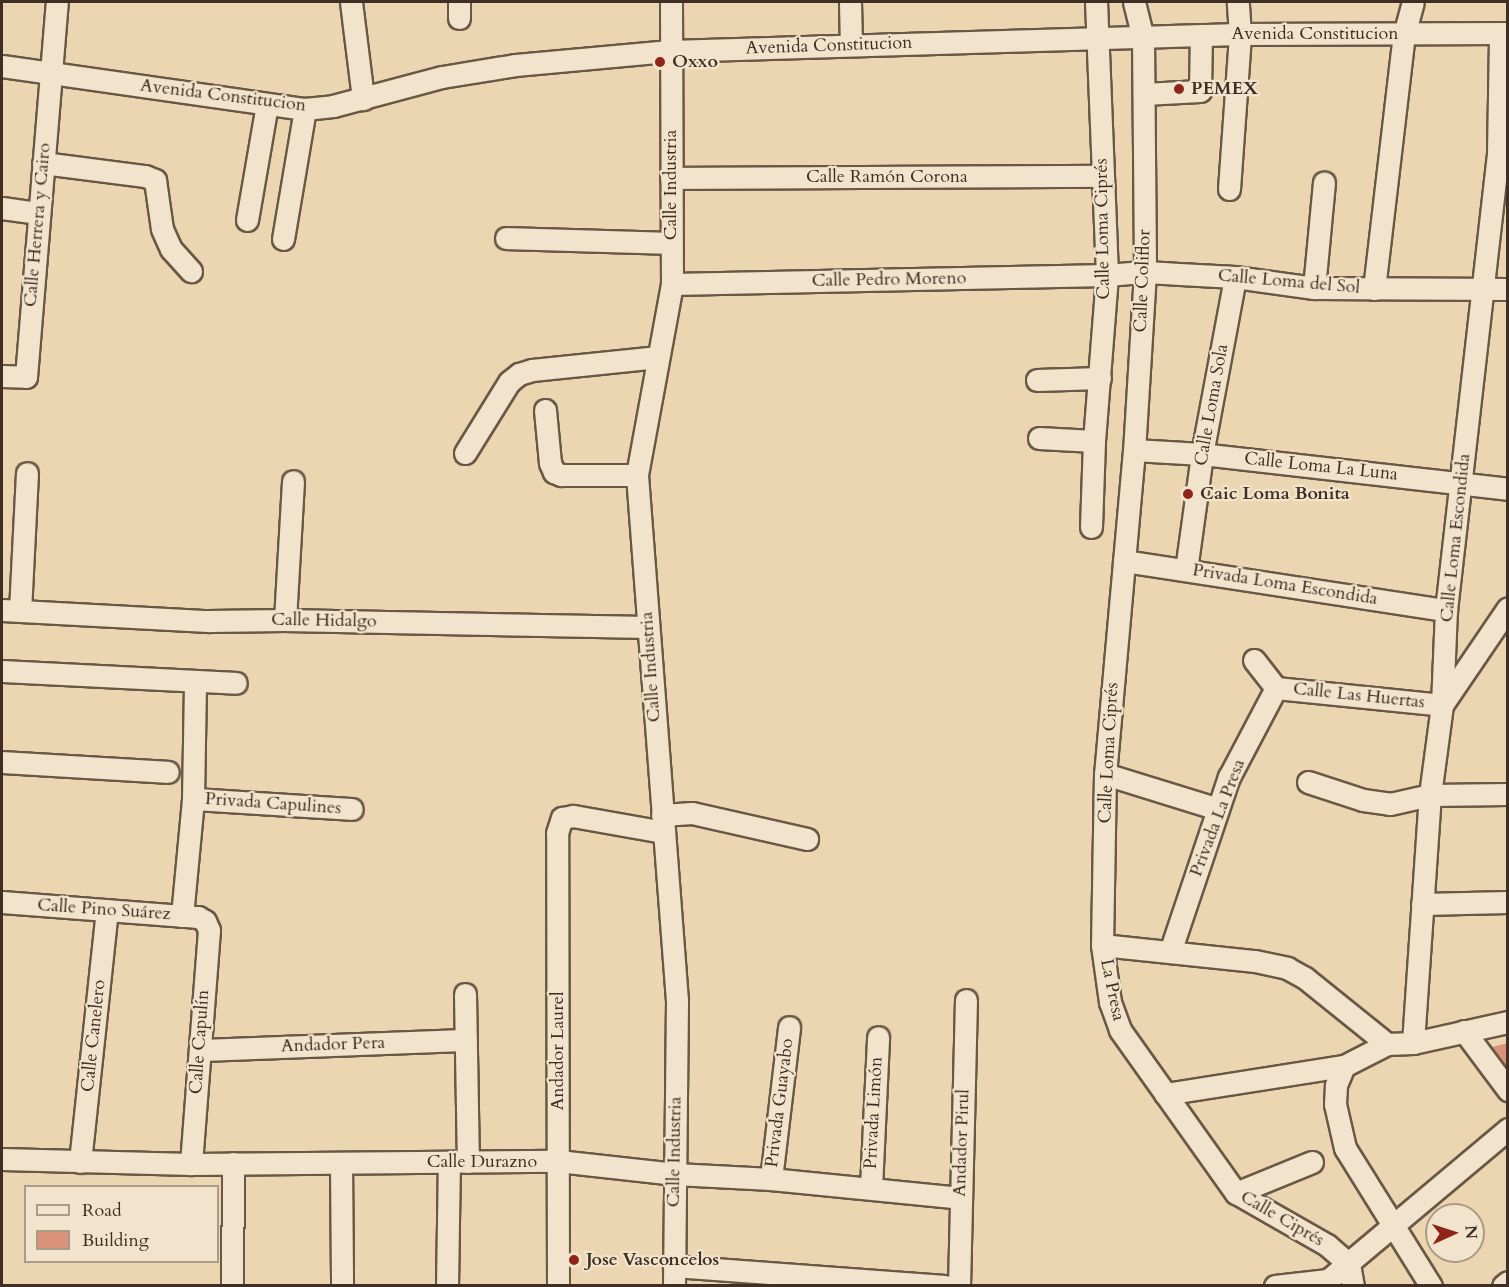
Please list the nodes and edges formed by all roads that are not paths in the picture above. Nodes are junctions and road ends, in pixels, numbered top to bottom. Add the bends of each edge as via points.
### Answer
1 (57, 2) edge
2 (351, 2) edge
3 (671, 2) edge
4 (850, 2) edge
5 (1096, 2) edge
6 (1134, 2) edge
7 (1238, 2) edge
8 (1413, 2) edge
9 (1240, 34) junction
10 (1504, 34) edge
11 (1201, 35) junction
12 (1404, 35) junction
13 (1098, 37) junction
14 (1143, 37) junction
15 (851, 45) junction
16 (670, 51) junction
17 (2, 66) edge
18 (50, 73) junction
19 (1143, 94) junction
20 (363, 99) junction
21 (267, 104) junction
22 (305, 108) junction
23 (1503, 153) edge
24 (43, 163) junction
25 (1102, 176) junction
26 (671, 178) junction
27 (1324, 182) dead end
28 (1229, 189) dead end
29 (2, 208) edge
30 (39, 213) junction
31 (247, 220) dead end
32 (506, 238) dead end
33 (283, 239) dead end
34 (671, 243) junction
35 (191, 271) dead end
36 (1145, 272) junction
37 (1107, 275) junction
38 (1235, 277) junction
39 (672, 284) junction
40 (1314, 288) junction
41 (1374, 289) junction
42 (1483, 289) junction
43 (1508, 289) edge
44 (658, 357) junction
45 (2, 376) edge
46 (1100, 378) junction
47 (1037, 380) dead end
48 (545, 410) dead end
49 (1039, 438) dead end
50 (1094, 441) junction
51 (1134, 450) junction
52 (465, 453) dead end
53 (1202, 454) junction
54 (27, 473) dead end
55 (637, 475) junction
56 (293, 480) dead end
57 (1462, 483) junction
58 (1508, 489) edge
59 (1091, 527) dead end
60 (1124, 561) junction
61 (1186, 570) junction
62 (1508, 608) edge
63 (1446, 610) junction
64 (11, 611) edge
65 (285, 620) junction
66 (648, 627) junction
67 (1254, 660) dead end
68 (2, 671) edge
69 (195, 681) junction
70 (236, 683) dead end
71 (1276, 688) junction
72 (1442, 705) junction
73 (2, 762) edge
74 (168, 772) dead end
75 (1105, 774) junction
76 (1308, 782) dead end
77 (1508, 794) edge
78 (1430, 795) junction
79 (194, 799) junction
80 (352, 809) dead end
81 (1218, 809) junction
82 (663, 823) junction
83 (807, 839) dead end
84 (2, 902) edge
85 (1508, 902) edge
86 (1422, 903) junction
87 (107, 910) junction
88 (182, 916) junction
89 (205, 921) joint
90 (1102, 945) junction
91 (1170, 952) junction
92 (465, 994) dead end
93 (966, 1000) dead end
94 (1508, 1022) edge
95 (789, 1027) dead end
96 (1464, 1031) junction
97 (878, 1038) dead end
98 (466, 1040) junction
99 (1413, 1042) junction
100 (1387, 1044) junction
101 (200, 1050) junction
102 (1344, 1066) junction
103 (1508, 1090) edge
104 (1165, 1094) junction
105 (1508, 1129) edge
106 (2, 1159) edge
107 (558, 1161) junction
108 (80, 1162) junction
109 (458, 1162) junction
110 (1312, 1162) dead end
111 (233, 1163) junction
112 (341, 1163) junction
113 (190, 1164) junction
114 (675, 1174) junction
115 (771, 1179) junction
116 (871, 1188) junction
117 (1236, 1193) junction
118 (960, 1198) junction
119 (1391, 1225) junction
120 (1349, 1264) junction
121 (674, 1276) edge
122 (1508, 1282) edge
123 (232, 1286) edge
124 (342, 1286) edge
125 (447, 1286) edge
126 (558, 1286) edge
127 (944, 1286) edge
128 (959, 1286) edge
129 (1275, 1286) edge
130 (1353, 1286) edge
131 (1431, 1286) edge
132 (1503, 1286) edge

1 - 18 street, Calle Herrera y Cairo
2 - 20 street
3 - 16 street, Calle Industria
4 - 15 street
5 - 13 street, Calle Loma Ciprés
6 - 14 street, Calle Coliflor
7 - 9 street
8 - 12 street
9 - 11 street, Avenida Constitucion
9 - 12 street, Avenida Constitucion
9 - 28 street
10 - 12 street, Avenida Constitucion
10 - 23 street, Calle Loma Escondida
11 - 14 street, Avenida Constitucion
11 - 19 street via 1200,91
12 - 41 street
13 - 14 street, Avenida Constitucion
13 - 15 street, Avenida Constitucion
13 - 25 street, Calle Loma Ciprés
14 - 19 street, Calle Coliflor
15 - 16 street, Avenida Constitucion
16 - 20 street, Avenida Constitucion via 515,65 442,77
16 - 26 street, Calle Industria
17 - 18 street, Avenida Constitucion
18 - 21 street, Avenida Constitucion
18 - 24 street, Calle Herrera y Cairo
19 - 36 street, Calle Coliflor
20 - 22 street, Avenida Constitucion
21 - 22 street, Avenida Constitucion
21 - 31 street
22 - 33 street
23 - 42 street, Calle Loma Escondida
24 - 30 street, Calle Herrera y Cairo
24 - 35 street via 155,180 162,229 171,249
25 - 26 street, Calle Ramón Corona
25 - 37 street, Calle Loma Ciprés
26 - 34 street, Calle Industria
27 - 40 street
29 - 30 street
30 - 45 street, Calle Herrera y Cairo via 26,376
32 - 34 street
34 - 39 street, Calle Industria
36 - 37 street, Calle Loma del Sol
36 - 38 street, Calle Loma del Sol
36 - 51 street, Calle Coliflor
37 - 39 street, Calle Pedro Moreno
37 - 46 street, Calle Loma Ciprés
38 - 40 street, Calle Loma del Sol
38 - 53 street, Calle Loma Sola
39 - 44 street, Calle Industria
40 - 41 street, Calle Loma del Sol
41 - 42 street, Calle Loma del Sol
42 - 43 street, Calle Loma del Sol
42 - 57 street, Calle Loma Escondida
44 - 52 street via 519,374 509,382
44 - 55 street, Calle Industria
46 - 47 street
46 - 50 street, Calle Loma Ciprés
48 - 55 street via 554,472
49 - 50 street
50 - 59 street, Calle Loma Ciprés
51 - 53 street, Calle Loma La Luna
51 - 60 street, Calle Coliflor
53 - 57 street, Calle Loma La Luna
53 - 61 street, Calle Loma Sola
54 - 64 street
55 - 66 street, Calle Industria
56 - 65 street
57 - 58 street, Calle Loma La Luna
57 - 63 street, Calle Loma Escondida
60 - 61 street, Privada Loma Escondida
60 - 75 street, Calle Loma Ciprés
61 - 63 street, Privada Loma Escondida
62 - 72 street
63 - 72 street, Calle Loma Escondida
64 - 65 street, Calle Hidalgo via 208,621
65 - 66 street, Calle Hidalgo
66 - 82 street, Calle Industria
67 - 71 street
68 - 69 street
69 - 70 street
69 - 79 street
71 - 72 street, Calle Las Huertas
71 - 81 street, Privada La Presa via 1229,777
72 - 78 street, Calle Loma Escondida
73 - 74 street
75 - 81 street
75 - 90 street, Calle Loma Ciprés
76 - 78 street via 1390,804
77 - 78 street
78 - 86 street, Calle Loma Escondida
79 - 80 street, Privada Capulines
79 - 88 street
81 - 91 street, Privada La Presa
82 - 83 street via 692,813
82 - 107 street, Andador Laurel via 573,816 562,818 557,833
82 - 114 street, Calle Industria via 677,1001
84 - 87 street, Calle Pino Suárez
85 - 86 street
86 - 99 street, Calle Loma Escondida
87 - 88 street, Calle Pino Suárez
87 - 108 street, Calle Canelero
88 - 89 street, Calle Pino Suárez
89 - 101 street, Calle Capulín via 209,930
90 - 91 street
90 - 104 street, La Presa via 1110,1002 1120,1030
91 - 100 street via 1287,968
92 - 98 street
93 - 118 street, Andador Pirul
94 - 96 street
95 - 115 street, Privada Guayabo
96 - 99 street
96 - 103 street
97 - 116 street, Privada Limón
98 - 101 street, Andador Pera
98 - 109 street
99 - 100 street
100 - 102 street
101 - 113 street, Calle Capulín
102 - 104 street
102 - 119 street via 1336,1085 1335,1104 1345,1148
104 - 117 street, Calle Ciprés
105 - 119 street
106 - 108 street, Calle Durazno
107 - 109 street, Calle Durazno
107 - 114 street, Calle Durazno
107 - 126 street, Andador Laurel
108 - 113 street, Calle Durazno
109 - 112 street, Calle Durazno
109 - 125 street
110 - 117 street
111 - 112 street, Calle Durazno
111 - 113 street, Calle Durazno
111 - 123 street
112 - 124 street
114 - 115 street, Calle Durazno
114 - 121 street, Calle Industria
115 - 116 street, Calle Durazno
116 - 118 street, Calle Durazno
117 - 120 street, Calle Ciprés via 1305,1230
118 - 128 street, Andador Pirul
119 - 120 street
119 - 131 street
120 - 129 street via 1328,1280
120 - 130 street
121 - 127 street
122 - 132 street

